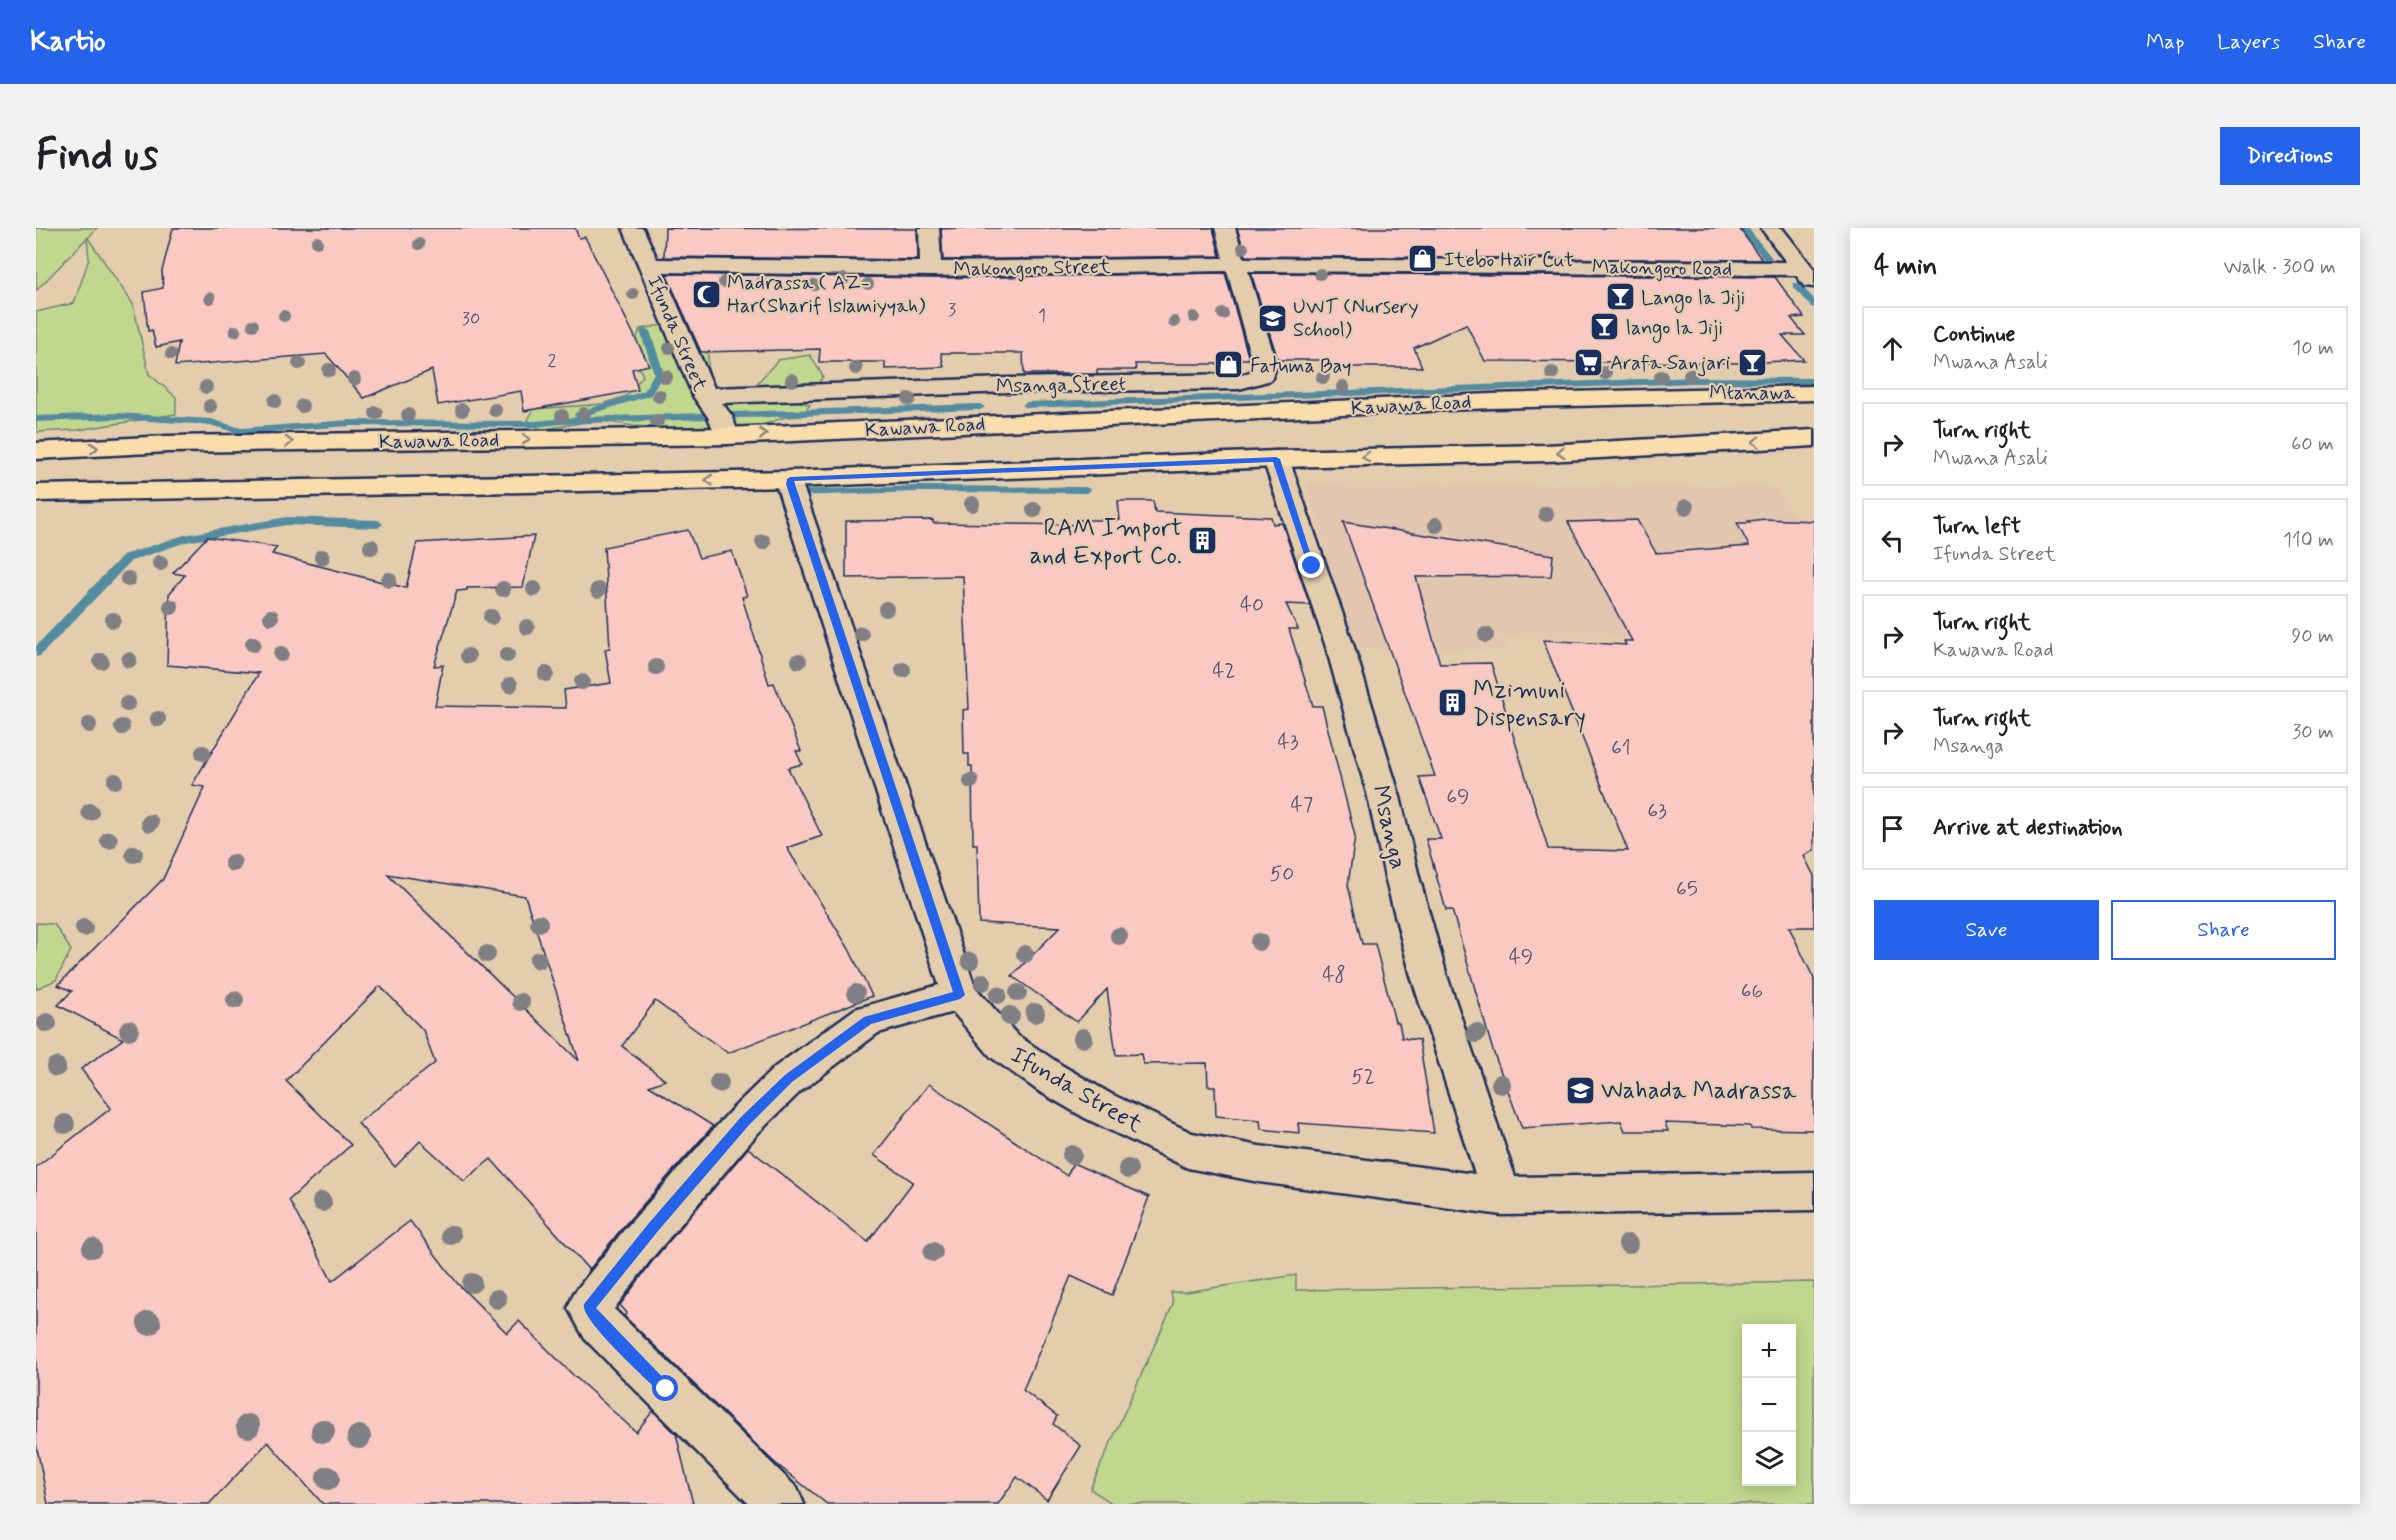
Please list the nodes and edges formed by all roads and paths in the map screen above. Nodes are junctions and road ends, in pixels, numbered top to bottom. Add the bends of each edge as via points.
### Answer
1 (633, 228) edge
2 (929, 228) edge
3 (1225, 228) edge
4 (1771, 228) edge
5 (1235, 264) junction
6 (649, 265) junction
7 (931, 269) junction
8 (1807, 276) edge
9 (1814, 393) edge
10 (705, 396) junction
11 (727, 435) junction
12 (1814, 438) edge
13 (36, 451) edge
14 (1276, 459) junction
15 (790, 479) junction
16 (36, 493) edge
17 (960, 995) junction
18 (1814, 1191) edge
19 (1502, 1196) junction
20 (781, 1504) edge

1 - 6 street, Ifunda Street
2 - 7 street
3 - 5 street, Msanga Street
4 - 8 street
5 - 7 street, Makongoro Street
5 - 8 street, Makongoro Road
5 - 10 street, Msanga Street via 1265,365 1263,375 1248,381
6 - 7 street, Makongoro Street
6 - 10 street, Ifunda Street
11 -> 9 main road, Kawawa Road via 1491,401
10 - 11 street, Ifunda Street via 720,416
13 -> 11 main road, Kawawa Road via 180,444
12 -> 14 main road, Kawawa Road via 1546,453
14 - 15 main road, Kawawa Road
14 - 19 street, Msanga via 1340,647 1430,976
15 -> 16 main road, Kawawa Road
15 - 17 street, Ifunda Street
17 - 19 street, Ifunda Street via 1004,1046 1050,1078 1188,1150 1259,1164
17 - 20 street via 868,1020 788,1079 745,1121 676,1200 589,1308 600,1324
18 - 19 street, Ifunda Street

